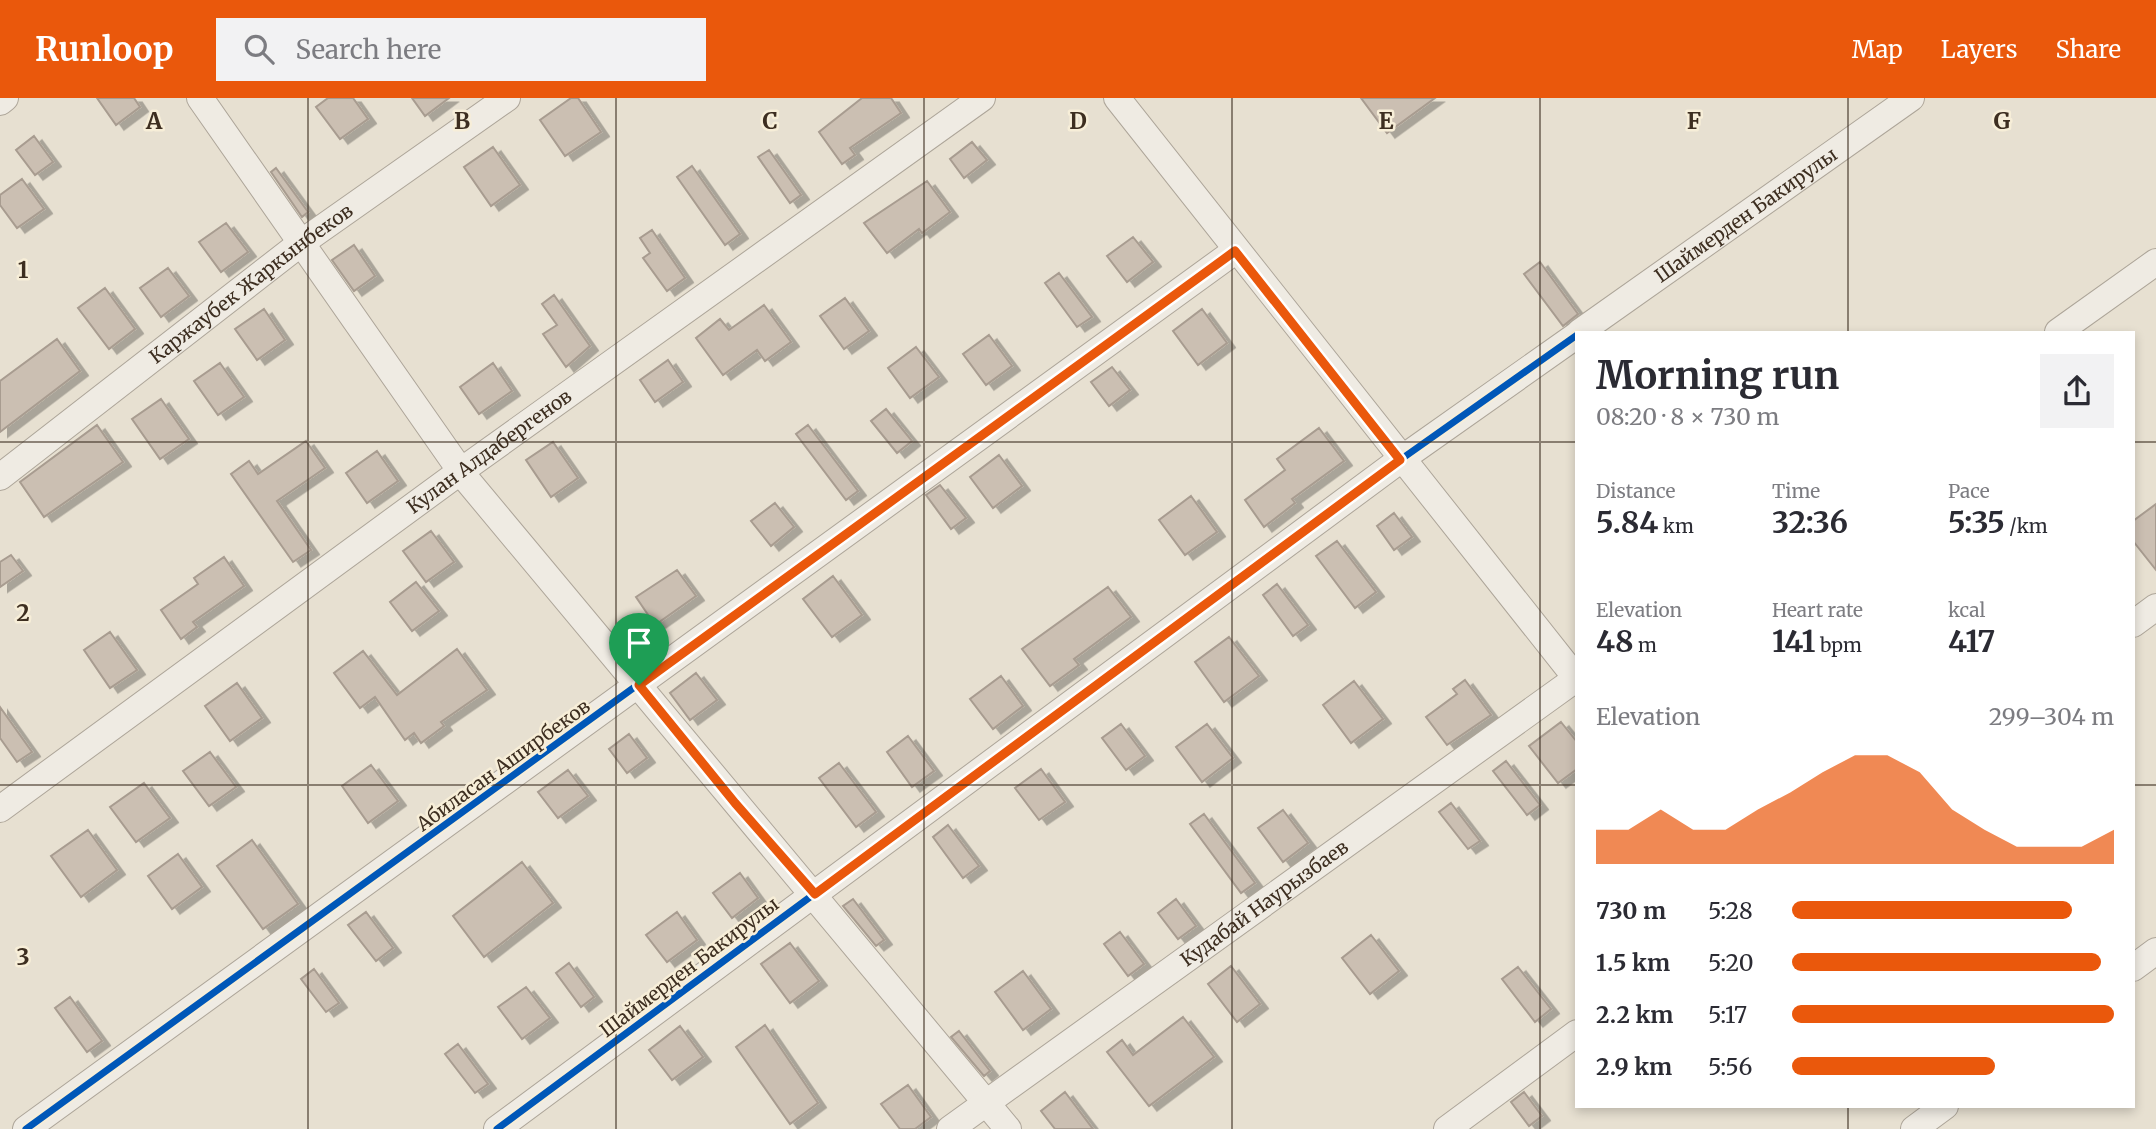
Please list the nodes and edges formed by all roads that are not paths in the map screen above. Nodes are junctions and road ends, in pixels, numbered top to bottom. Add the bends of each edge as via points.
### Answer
1 (5, 98) edge
2 (200, 98) edge
3 (507, 98) edge
4 (982, 98) edge
5 (1116, 98) edge
6 (1911, 98) edge
7 (0, 102) edge
8 (301, 243) junction
9 (1235, 251) junction
10 (2156, 262) edge
11 (1582, 331) edge
12 (2059, 331) edge
13 (1575, 336) edge
14 (1400, 460) junction
15 (461, 471) junction
16 (0, 477) edge
17 (2156, 607) edge
18 (2135, 623) edge
19 (1575, 676) edge
20 (1575, 679) edge
21 (639, 685) junction
22 (0, 808) edge
23 (815, 894) junction
24 (2156, 951) edge
25 (2135, 967) edge
26 (1575, 1034) edge
27 (988, 1102) junction
28 (26, 1129) edge
29 (497, 1129) edge
30 (950, 1129) edge
31 (1008, 1129) edge
32 (1447, 1129) edge

1 - 7 street
2 - 8 street
3 - 8 street, Каржаубек Жаркынбеков
4 - 15 street, Кулан Алдабергенов
5 - 9 street
6 - 11 street, Шаймерден Бакирулы
8 - 15 street
8 - 16 street, Каржаубек Жаркынбеков
9 - 14 street
9 - 21 street, Абиласан Аширбеков
10 - 12 street
13 - 14 street, Шаймерден Бакирулы
14 - 19 street
14 - 23 street, Шаймерден Бакирулы
15 - 21 street
15 - 22 street, Кулан Алдабергенов
17 - 18 street
20 - 27 street, Кудабай Наурызбаев
21 - 23 street
21 - 28 street, Абиласан Аширбеков
23 - 27 street
23 - 29 street, Шаймерден Бакирулы
24 - 25 street
26 - 32 street
27 - 30 street, Кудабай Наурызбаев
27 - 31 street

